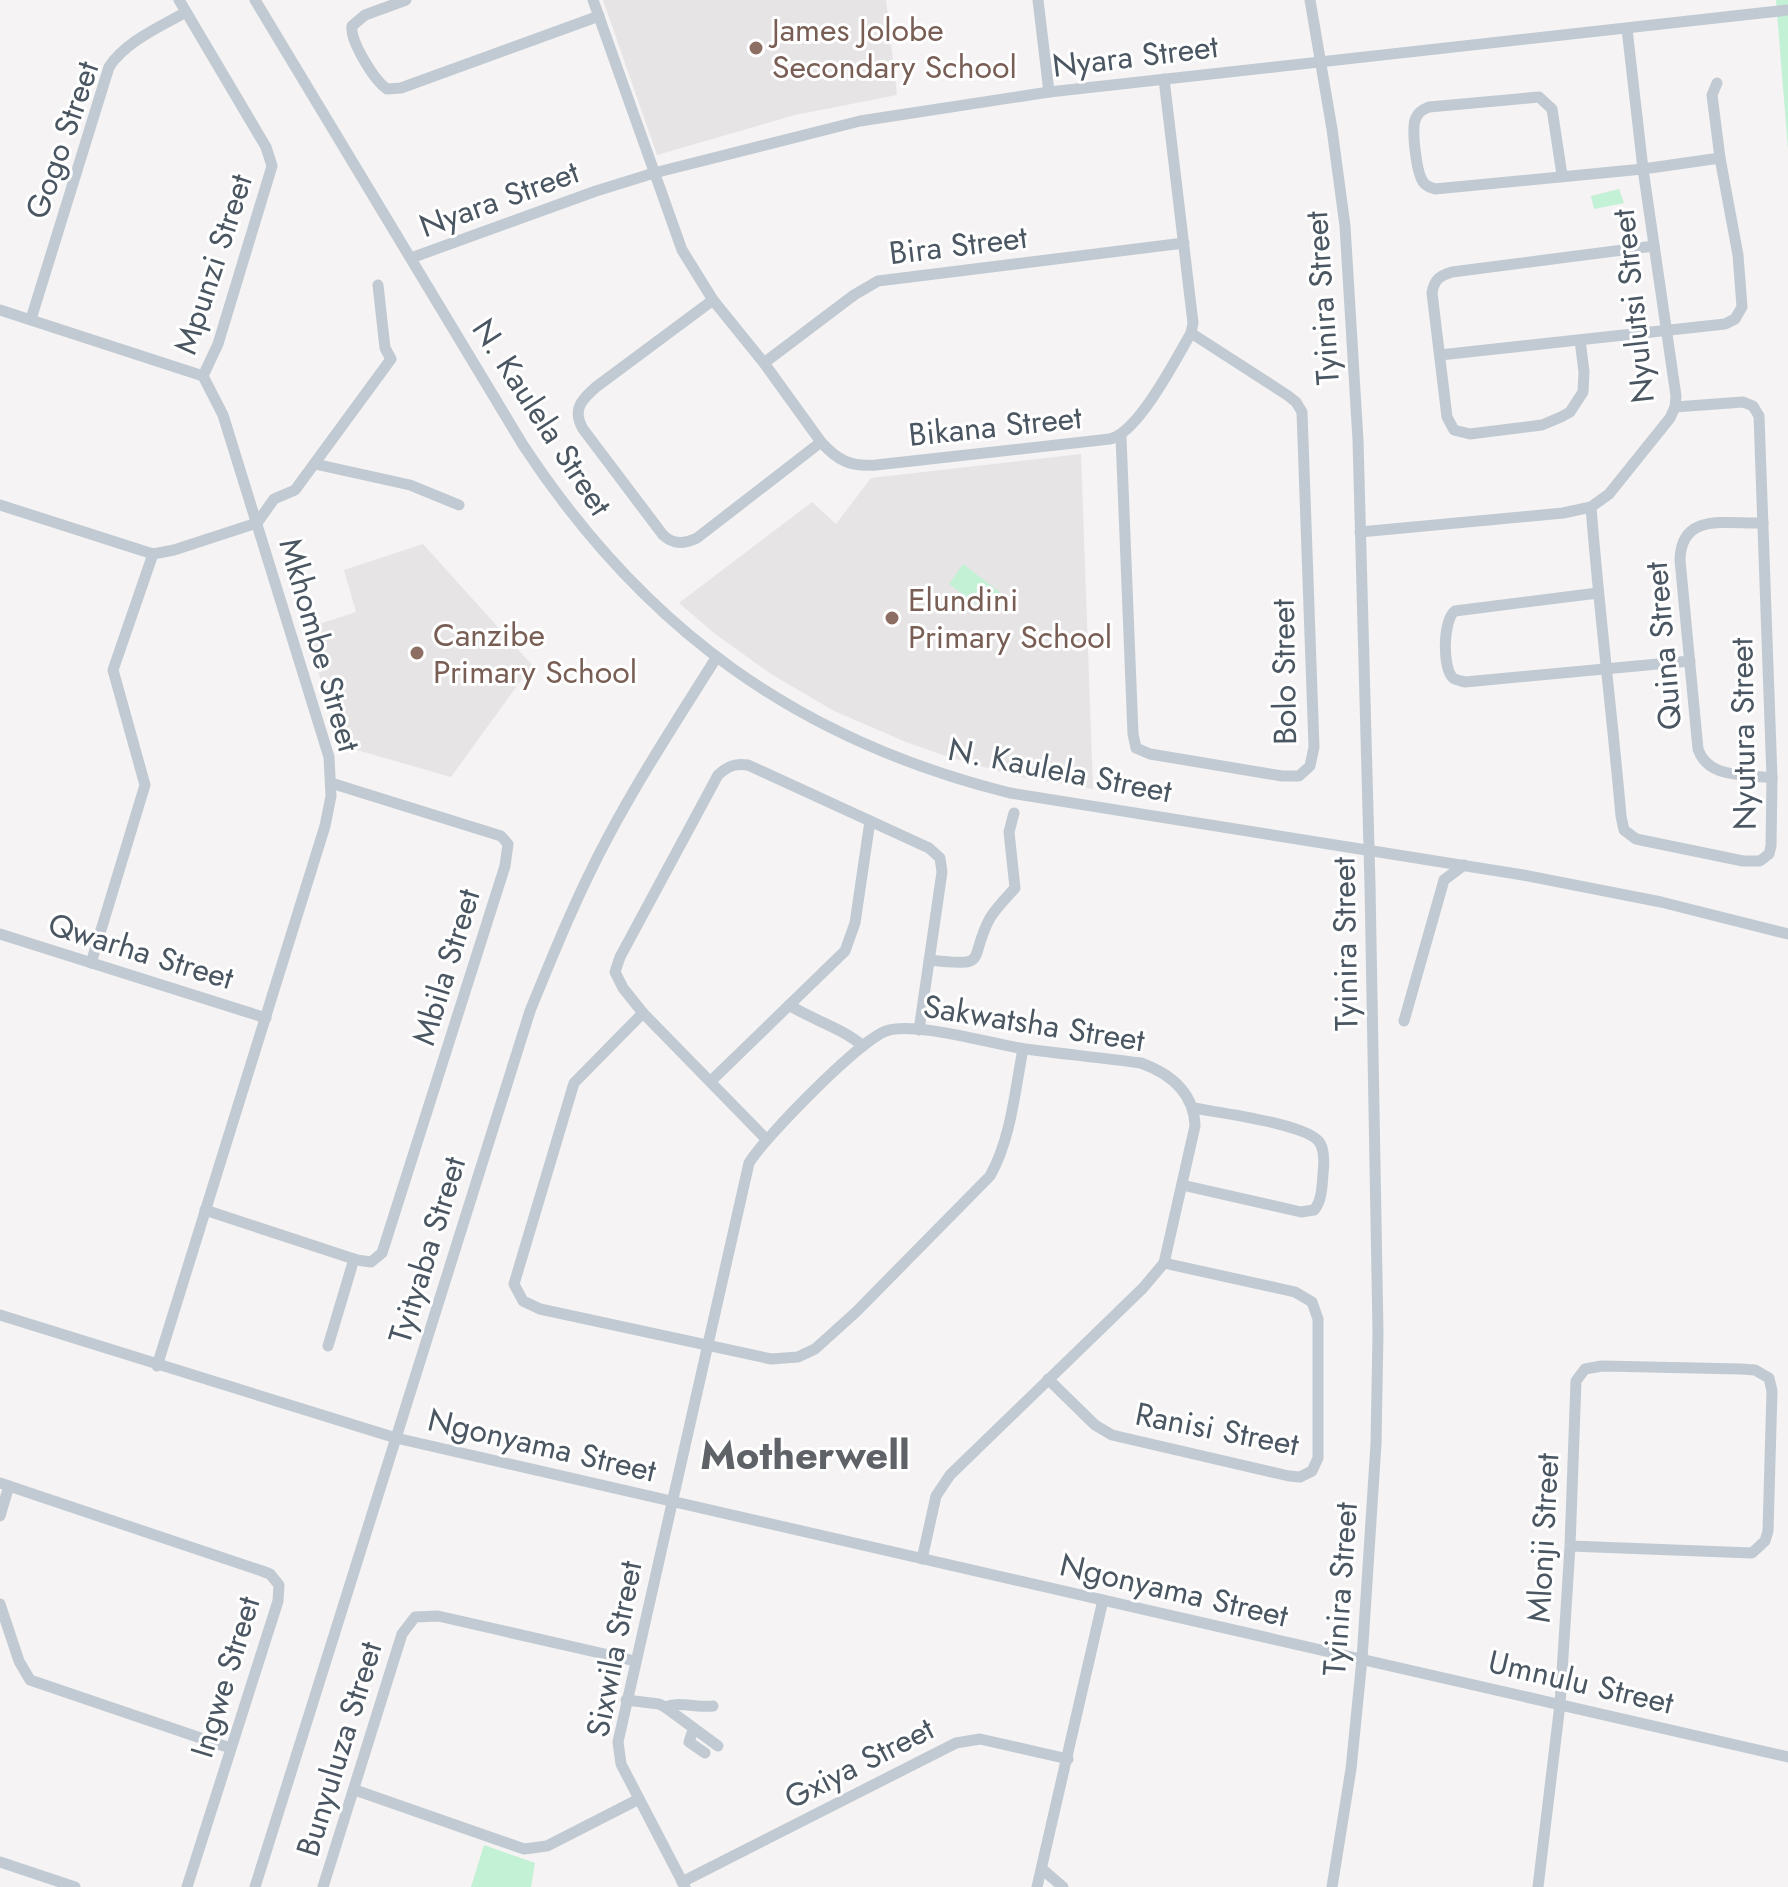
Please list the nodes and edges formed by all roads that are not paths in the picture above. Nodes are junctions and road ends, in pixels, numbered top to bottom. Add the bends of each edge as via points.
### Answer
1 (179, 0) edge
2 (255, 0) edge
3 (406, 0) edge
4 (593, 0) edge
5 (1038, 0) edge
6 (1310, 0) edge
7 (1788, 10) edge
8 (186, 12) junction
9 (599, 16) junction
10 (1627, 29) junction
11 (1322, 62) junction
12 (1164, 79) junction
13 (1717, 83) dead end
14 (1049, 92) junction
15 (1720, 158) junction
16 (1643, 169) junction
17 (654, 173) junction
18 (1562, 175) junction
19 (1184, 243) junction
20 (1654, 246) junction
21 (411, 258) junction
22 (378, 285) dead end
23 (713, 300) junction
24 (0, 310) edge
25 (31, 319) junction
26 (1667, 329) junction
27 (1191, 333) junction
28 (1580, 340) junction
29 (1440, 355) junction
30 (764, 363) junction
31 (203, 376) junction
32 (1675, 407) junction
33 (1121, 437) junction
34 (821, 442) junction
35 (315, 464) junction
36 (0, 505) edge
37 (459, 505) dead end
38 (1591, 507) junction
39 (257, 523) junction
40 (1763, 523) junction
41 (1360, 532) junction
42 (153, 554) junction
43 (1598, 593) junction
44 (716, 658) junction
45 (1690, 661) junction
46 (1608, 668) junction
47 (1772, 778) junction
48 (331, 783) junction
49 (1014, 813) dead end
50 (870, 821) junction
51 (1369, 851) junction
52 (1464, 865) junction
53 (0, 934) edge
54 (1788, 934) edge
55 (929, 960) junction
56 (91, 963) junction
57 (789, 1005) junction
58 (643, 1013) junction
59 (266, 1018) junction
60 (1404, 1021) dead end
61 (919, 1030) junction
62 (863, 1046) junction
63 (1023, 1049) junction
64 (712, 1080) junction
65 (1194, 1108) junction
66 (766, 1139) junction
67 (1182, 1185) junction
68 (205, 1210) junction
69 (354, 1259) junction
70 (1164, 1263) junction
71 (0, 1315) edge
72 (708, 1344) junction
73 (328, 1346) dead end
74 (157, 1366) junction
75 (1048, 1379) junction
76 (396, 1438) junction
77 (5, 1484) edge
78 (671, 1501) junction
79 (0, 1516) edge
80 (1570, 1546) junction
81 (922, 1559) junction
82 (1103, 1600) junction
83 (0, 1604) edge
84 (1362, 1659) junction
85 (635, 1661) junction
86 (626, 1700) junction
87 (1560, 1704) junction
88 (713, 1706) dead end
89 (665, 1707) junction
90 (693, 1730) junction
91 (718, 1746) dead end
92 (230, 1748) junction
93 (705, 1753) dead end
94 (1788, 1757) edge
95 (1068, 1759) junction
96 (355, 1790) junction
97 (639, 1799) junction
98 (0, 1862) edge
99 (1042, 1869) junction
100 (684, 1884) edge
101 (75, 1887) edge
102 (187, 1887) edge
103 (255, 1887) edge
104 (323, 1887) edge
105 (1037, 1887) edge
106 (1063, 1887) edge
107 (1332, 1887) edge
108 (1538, 1887) edge

1 - 8 street, Mpunzi Street
2 - 21 street, N. Kaulela Street
3 - 9 street via 365,15 352,26 354,41 387,89
4 - 9 street, Bikana Street
5 - 14 street
6 - 11 street, Tyinira Street
7 - 10 street, Nyara Street
8 - 25 street, Gogo Street via 132,44 109,67
8 - 31 street, Mpunzi Street via 266,147 272,166 218,344
9 - 17 street, Bikana Street
10 - 11 street, Nyara Street
10 - 16 street, Nyulutsi Street
11 - 12 street, Nyara Street
11 - 41 street, Tyinira Street via 1345,226
12 - 14 street, Nyara Street
12 - 19 street
13 - 15 street via 1712,95
14 - 17 street, Nyara Street via 835,126
15 - 16 street
15 - 26 street via 1742,307 1725,324
16 - 18 street
16 - 20 street, Nyulutsi Street
17 - 21 street, Nyara Street
17 - 23 street, Bikana Street via 682,250
18 - 18 street via 1429,187 1420,177 1414,122 1429,107 1539,97 1552,109
19 - 27 street
19 - 30 street, Bira Street via 878,281
20 - 26 street, Nyulutsi Street
20 - 29 street via 1442,275 1432,293
21 - 44 street, N. Kaulela Street via 568,510 646,598
22 - 35 street via 385,348 391,359
23 - 30 street, Bikana Street
23 - 34 street via 596,387 578,408 583,429 663,535 681,544 697,538
24 - 25 street
25 - 31 street
26 - 28 street
26 - 32 street, Nyulutsi Street
27 - 33 street, Bikana Street
27 - 33 street, Bolo Street via 1287,395 1302,412 1314,747 1310,766 1299,776 1136,748
28 - 29 street
28 - 29 street via 1583,392 1570,412 1542,425 1470,434 1450,425
30 - 34 street, Bikana Street
31 - 39 street, Mkhombe Street via 223,415
32 - 38 street, Nyulutsi Street via 1609,494
32 - 40 street, Nyutura Street via 1743,402 1753,406 1759,416
33 - 34 street, Bikana Street via 863,466 841,461
35 - 37 street via 410,485
35 - 39 street via 295,490 274,499
36 - 42 street
38 - 41 street
38 - 43 street, Nyutura Street
39 - 42 street
39 - 48 street, Mkhombe Street via 327,744
40 - 45 street, Quina Street via 1698,526 1682,538
40 - 47 street, Nyutura Street
41 - 51 street, Tyinira Street
42 - 56 street via 113,670 145,785
43 - 46 street, Nyutura Street
43 - 46 street via 1449,614 1448,670 1465,682
44 - 51 street, N. Kaulela Street via 837,732 967,782
44 - 76 street, Tyityaba Street via 613,829 548,966
45 - 46 street
45 - 47 street, Quina Street via 1701,759 1716,771
46 - 47 street, Nyutura Street via 1621,816 1629,835 1760,861 1771,846
48 - 59 street, Mkhombe Street via 325,826
48 - 69 street, Mbila Street via 501,836 508,844 386,1246 371,1262
49 - 55 street via 1009,832 1015,888 991,917 978,954 963,964
50 - 55 street via 940,858
50 - 57 street via 852,937 845,951
50 - 58 street via 748,765 724,769 617,965 617,978
51 - 52 street, N. Kaulela Street
51 - 84 street, Tyinira Street via 1378,1372
52 - 54 street, N. Kaulela Street via 1661,902
52 - 60 street via 1444,880
53 - 56 street, Qwarha Street
55 - 61 street
56 - 59 street, Qwarha Street
57 - 62 street
57 - 64 street
58 - 64 street
58 - 72 street via 574,1083 514,1284 523,1301 540,1309
59 - 68 street, Mkhombe Street
61 - 62 street, Sakwatsha Street via 887,1030
61 - 63 street, Sakwatsha Street
62 - 66 street, Sakwatsha Street
63 - 65 street, Sakwatsha Street via 1149,1066 1174,1081
63 - 72 street via 1008,1124 990,1176 856,1312 815,1349 798,1357 771,1359
64 - 66 street
65 - 67 street
65 - 67 street via 1281,1124 1314,1137 1323,1152 1320,1200 1314,1210 1301,1212
66 - 72 street, Sakwatsha Street via 743,1181
67 - 70 street
68 - 69 street
68 - 74 street, Mkhombe Street
69 - 73 street
70 - 75 street
70 - 75 street, Ranisi Street via 1295,1292 1312,1302 1318,1319 1318,1458 1312,1471 1289,1476 1112,1435
71 - 74 street, Ngonyama Street
72 - 78 street, Sakwatsha Street
74 - 76 street, Ngonyama Street
75 - 81 street via 943,1484
76 - 78 street, Ngonyama Street
76 - 103 street, Tyityaba Street
77 - 79 street
77 - 92 street, Ingwe Street via 275,1579 278,1601
78 - 81 street, Ngonyama Street
78 - 85 street, Sixwila Street
80 - 80 street, Mlonji Street via 1752,1553 1768,1531 1769,1378 1741,1369 1602,1366 1578,1376
80 - 87 street, Mlonji Street
81 - 82 street, Ngonyama Street
82 - 84 street, Ngonyama Street
82 - 95 street
83 - 92 street via 30,1680
84 - 87 street, Umnulu Street
84 - 107 street, Tyinira Street
85 - 86 street, Sixwila Street
85 - 96 street, Bunyuluza Street via 438,1616 415,1617 402,1634
86 - 89 street
86 - 97 street, Sixwila Street via 618,1753
87 - 94 street, Umnulu Street
87 - 108 street, Mlonji Street
88 - 89 street
89 - 90 street
90 - 91 street
90 - 93 street via 689,1742
92 - 102 street, Ingwe Street
95 - 99 street
95 - 100 street, Gxiya Street via 980,1739 956,1743
96 - 97 street via 524,1849 547,1846
96 - 104 street, Bunyuluza Street
97 - 100 street, Sixwila Street
98 - 101 street
99 - 105 street
99 - 106 street

